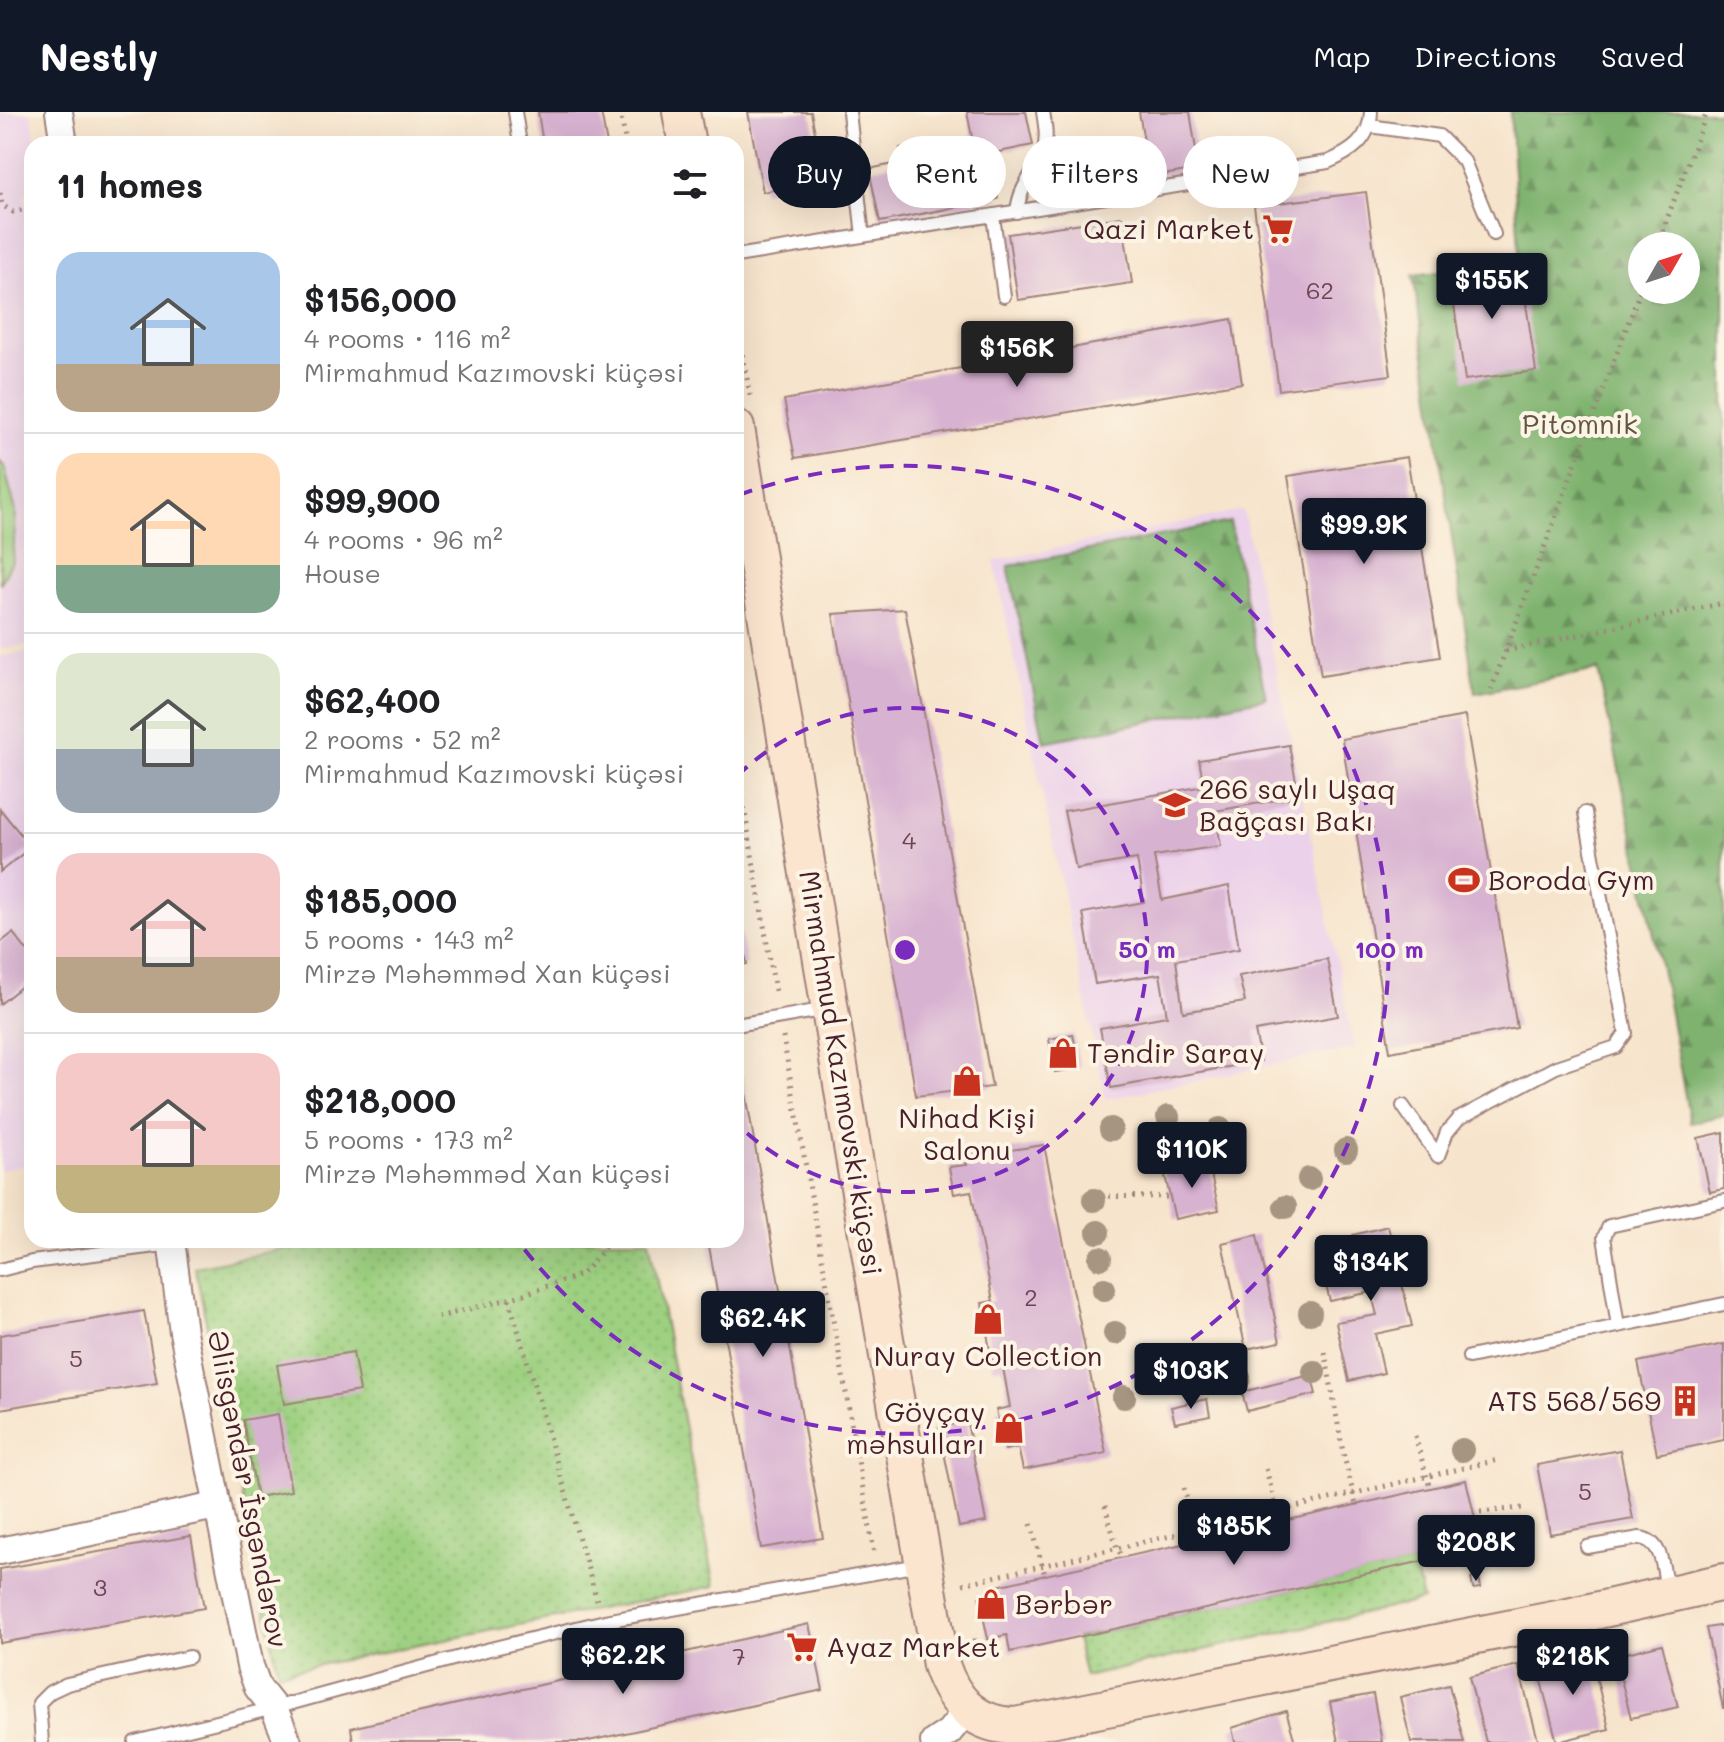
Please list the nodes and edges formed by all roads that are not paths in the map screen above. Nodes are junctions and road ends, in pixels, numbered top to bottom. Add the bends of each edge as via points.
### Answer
1 (59, 112) edge
2 (515, 112) edge
3 (681, 112) edge
4 (849, 112) edge
5 (1043, 112) edge
6 (1371, 112) edge
7 (1370, 126) junction
8 (63, 136) edge
9 (519, 136) edge
10 (686, 136) edge
11 (1017, 212) junction
12 (993, 216) junction
13 (1494, 234) dead end
14 (863, 236) junction
15 (744, 255) edge
16 (1004, 296) dead end
17 (744, 478) edge
18 (1585, 813) dead end
19 (829, 1009) junction
20 (744, 1024) edge
21 (1403, 1106) dead end
22 (1724, 1201) edge
23 (129, 1248) edge
24 (172, 1248) edge
25 (0, 1270) edge
26 (1724, 1304) edge
27 (1618, 1326) junction
28 (1469, 1357) dead end
29 (216, 1506) junction
30 (1587, 1547) dead end
31 (0, 1551) edge
32 (925, 1564) junction
33 (1724, 1582) edge
34 (1668, 1594) junction
35 (189, 1657) dead end
36 (274, 1708) junction
37 (967, 1710) junction
38 (42, 1742) edge
39 (135, 1742) edge
40 (288, 1742) edge
41 (934, 1742) edge

1 - 8 street
2 - 9 lane
3 - 10 street
4 - 14 lane
5 - 11 lane via 1044,150 1018,197
6 - 7 lane
7 - 11 lane via 1349,153 1328,162
7 - 13 lane via 1439,136 1464,161
11 - 12 lane
12 - 14 lane
12 - 16 lane
14 - 15 lane
17 - 19 street, Mirmahmud Kazımovski küçəsi
18 - 21 lane via 1626,1033 1616,1047 1556,1067 1458,1119 1438,1156
19 - 20 lane
19 - 32 street, Mirmahmud Kazımovski küçəsi
22 - 27 lane via 1609,1226 1604,1237
23 - 25 lane
24 - 29 street, Əliisgəndər İsgəndərov
26 - 27 lane
27 - 28 lane
29 - 31 street
29 - 36 street, Əliisgəndər İsgəndərov via 250,1666
30 - 34 lane via 1649,1539 1658,1549
32 - 36 lane via 605,1621
32 - 37 street, Mirmahmud Kazımovski küçəsi via 941,1665 949,1687
33 - 34 street
34 - 37 street via 1015,1726 984,1721
35 - 38 lane via 50,1692 39,1703
36 - 39 lane
36 - 40 street, Əliisgəndər İsgəndərov
37 - 41 street

